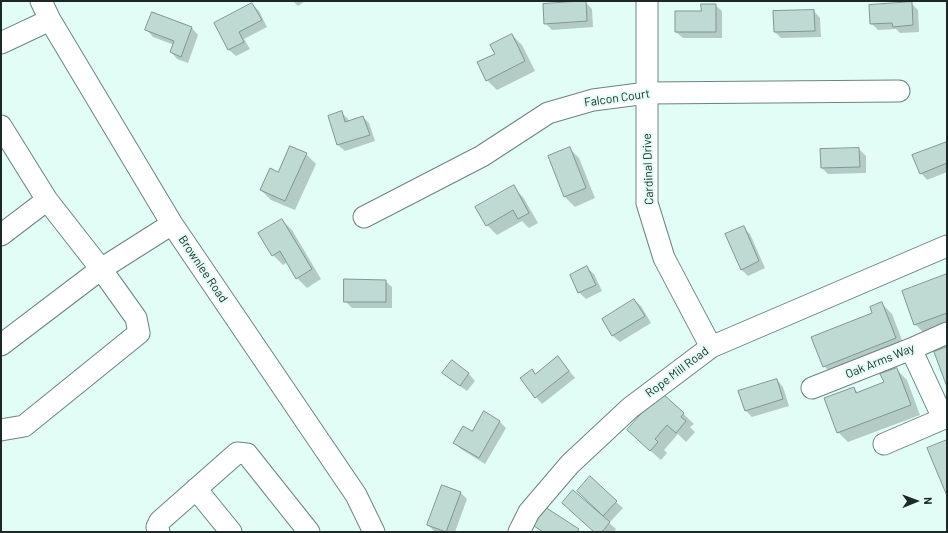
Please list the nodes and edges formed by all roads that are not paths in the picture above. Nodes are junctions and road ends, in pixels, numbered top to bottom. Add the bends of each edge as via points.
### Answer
1 (41, 1) edge
2 (647, 1) edge
3 (50, 20) junction
4 (1, 44) edge
5 (899, 91) dead end
6 (647, 93) junction
7 (1, 126) edge
8 (47, 200) junction
9 (364, 217) dead end
10 (172, 224) junction
11 (1, 235) edge
12 (947, 246) edge
13 (101, 269) junction
14 (947, 333) edge
15 (1, 346) edge
16 (710, 347) junction
17 (911, 349) junction
18 (812, 388) dead end
19 (945, 417) edge
20 (1, 430) edge
21 (884, 444) dead end
22 (196, 489) junction
23 (159, 532) edge
24 (231, 532) edge
25 (309, 532) edge
26 (374, 532) edge
27 (519, 532) edge

1 - 3 street, Brownlee Road
2 - 6 street, Cardinal Drive
3 - 4 street
3 - 10 street, Brownlee Road
5 - 6 street, Falcon Court
6 - 9 street, Falcon Court via 593,100 548,113 482,156
6 - 16 street, Cardinal Drive via 647,203 664,258
7 - 8 street
8 - 11 street
8 - 13 street
10 - 13 street
10 - 26 street, Brownlee Road via 356,495
12 - 16 street, Rope Mill Road
13 - 15 street
13 - 20 street via 136,318 139,333 24,426
14 - 17 street, Oak Arms Way
16 - 27 street, Rope Mill Road via 630,408 570,464 529,512
17 - 18 street, Oak Arms Way
17 - 19 street
19 - 21 street
22 - 23 street via 160,521 157,527
22 - 24 street
22 - 25 street via 237,453 247,454

